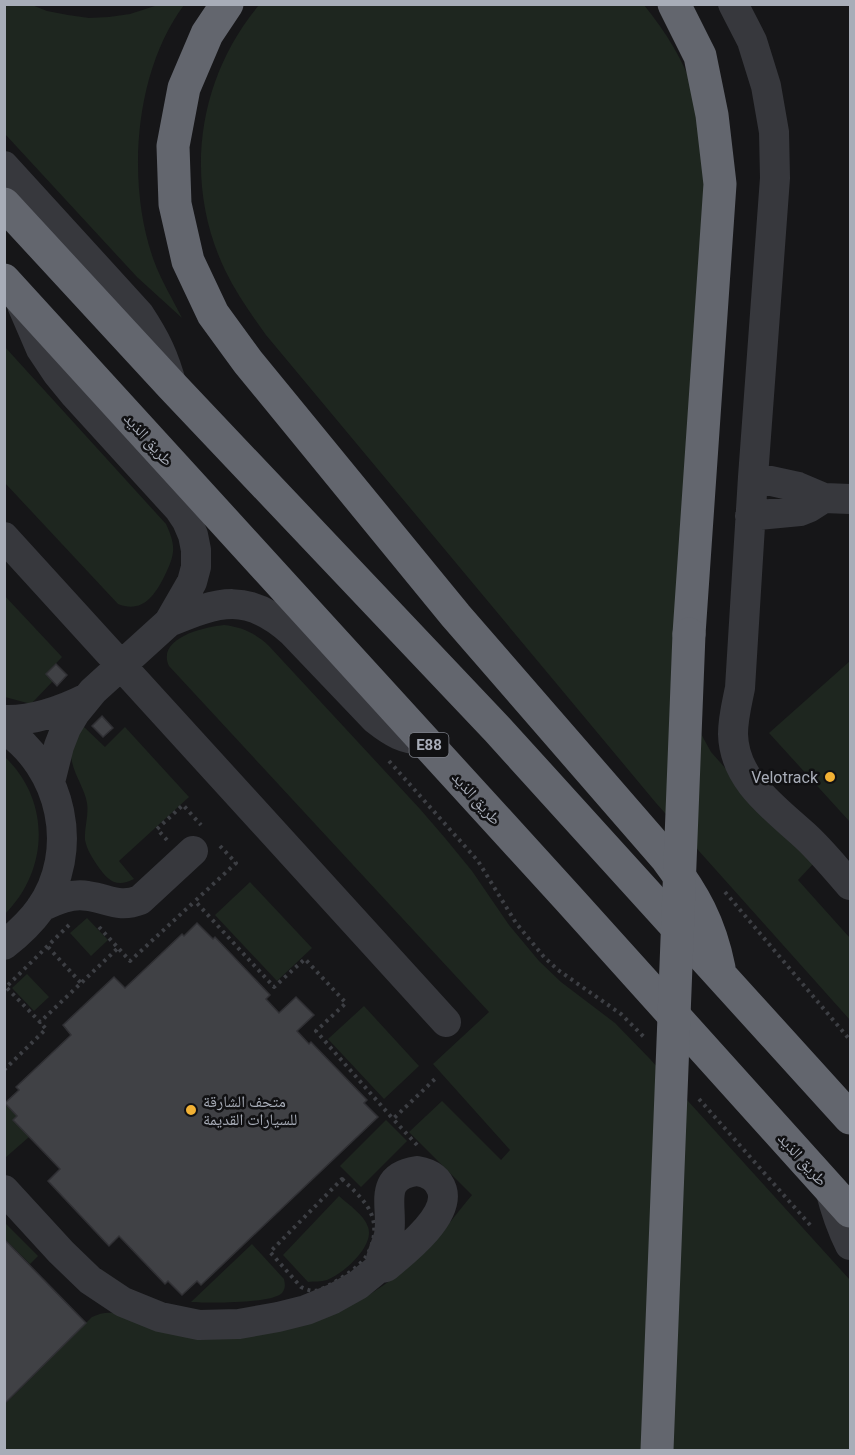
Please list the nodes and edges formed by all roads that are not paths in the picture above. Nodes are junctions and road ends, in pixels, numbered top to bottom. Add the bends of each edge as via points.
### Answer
1 (227, 4) edge
2 (674, 4) edge
3 (733, 4) edge
4 (4, 166) edge
5 (4, 204) edge
6 (12, 288) edge
7 (172, 386) junction
8 (753, 477) junction
9 (837, 499) edge
10 (750, 516) junction
11 (4, 537) edge
12 (169, 622) junction
13 (121, 665) junction
14 (87, 698) junction
15 (4, 720) edge
16 (4, 729) edge
17 (425, 741) junction
18 (50, 782) junction
19 (62, 843) junction
20 (199, 845) road end
21 (850, 885) edge
22 (41, 908) junction
23 (100, 912) junction
24 (4, 945) edge
25 (721, 975) junction
26 (446, 1022) dead end
27 (850, 1118) edge
28 (4, 1190) edge
29 (840, 1200) edge
30 (850, 1245) edge
31 (380, 1267) dead end
32 (657, 1450) edge

1 - 25 highway via 207,34 184,88 173,146 175,204 188,261 213,315 456,616 667,859 702,913
2 - 32 highway, bridge via 700,56 720,184 689,634
3 - 8 street via 752,41 766,86 774,132 775,178
4 - 7 street via 139,314 165,360
5 - 7 highway
6 - 12 street via 57,373 187,521 196,550 196,567 192,582
6 - 17 highway, طريق الذيد / E88
7 - 25 highway via 497,729
8 - 9 street
8 - 10 street
9 - 10 street via 800,511
10 - 21 street via 740,688 751,744 762,772 807,837
11 - 13 street
12 - 13 street
12 - 17 street via 213,605 248,606 265,611 292,632 375,719 406,738
13 - 14 street
13 - 26 street
14 - 15 street via 49,714
14 - 18 street via 66,728
16 - 18 street via 35,757
17 - 29 highway, طريق الذيد / E88
18 - 19 street via 58,801
19 - 22 street via 59,866
19 - 23 street
20 - 23 street via 140,900
22 - 23 street via 55,900 86,896
22 - 24 street
25 - 27 highway
28 - 31 street via 90,1280 123,1302 160,1317 199,1325 239,1324 306,1310 358,1285
29 - 30 street via 839,1219

